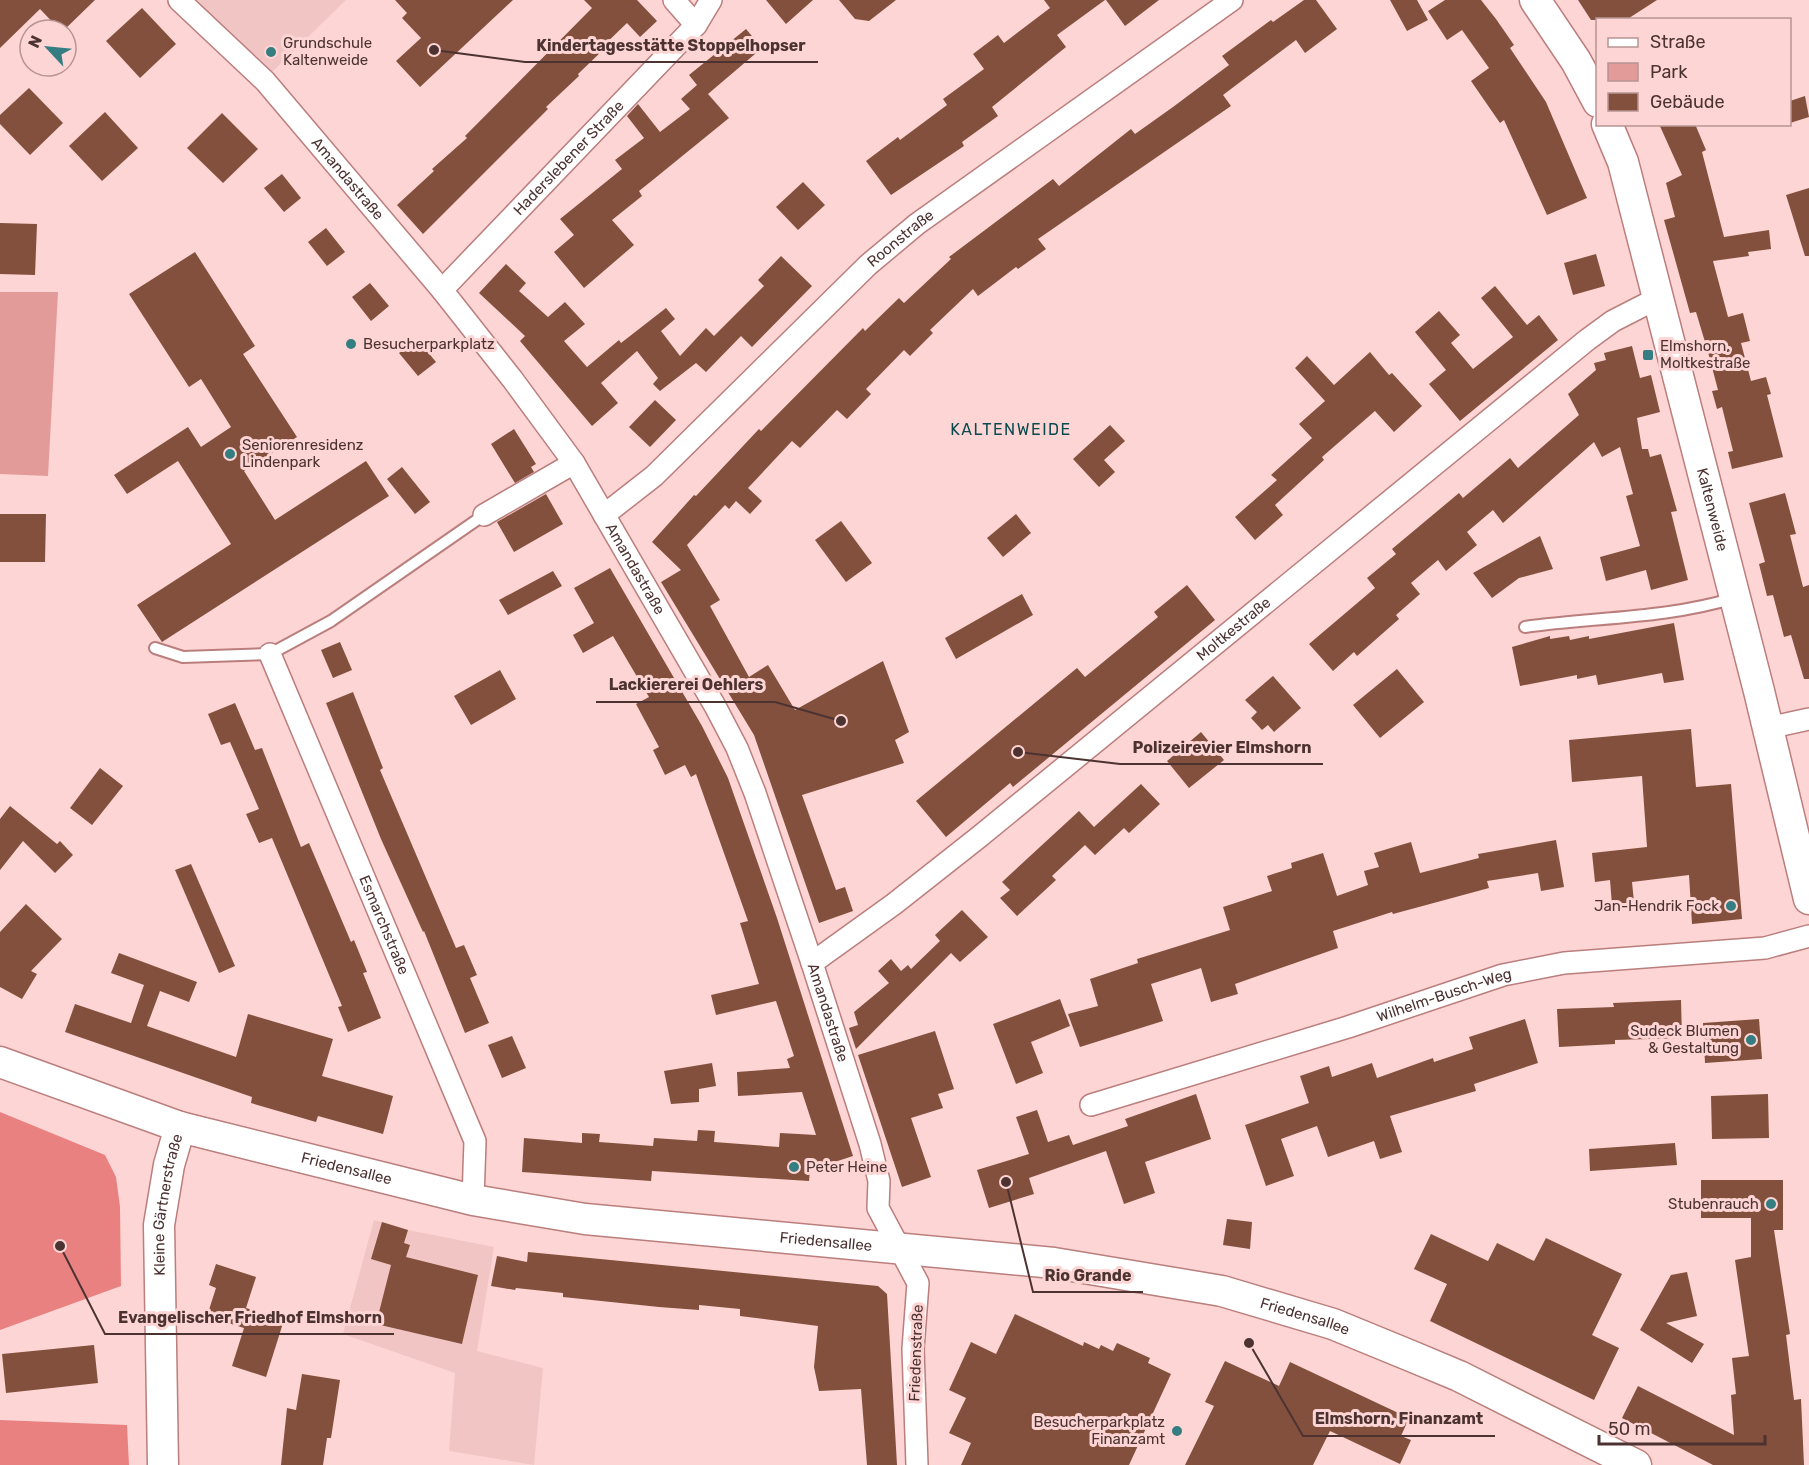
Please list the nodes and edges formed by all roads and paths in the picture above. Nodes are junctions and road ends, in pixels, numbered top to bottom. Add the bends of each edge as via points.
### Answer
1 (179, 0) edge
2 (674, 0) edge
3 (711, 0) edge
4 (1232, 0) edge
5 (1535, 0) edge
6 (696, 25) junction
7 (1596, 98) edge
8 (1608, 126) edge
9 (442, 290) junction
10 (1658, 298) junction
11 (573, 463) junction
12 (484, 515) joint
13 (604, 515) junction
14 (1735, 598) junction
15 (1525, 627) dead end
16 (155, 648) dead end
17 (270, 654) junction
18 (1809, 719) edge
19 (1768, 728) junction
20 (1809, 899) edge
21 (1809, 936) edge
22 (812, 963) junction
23 (0, 1062) edge
24 (1090, 1105) dead end
25 (180, 1127) junction
26 (473, 1200) junction
27 (897, 1247) junction
28 (163, 1465) edge
29 (917, 1465) edge
30 (1636, 1465) edge

1 - 9 street, Amandastraße via 265,81
2 - 6 street
3 - 6 street, Haderslebener Straße
4 - 13 street, Roonstraße via 917,224 868,265 654,476
5 - 7 main road
6 - 9 street, Haderslebener Straße
8 - 10 main road, Kaltenweide via 1623,162
9 - 11 street, Amandastraße
10 - 14 main road, Kaltenweide
10 - 22 street, Moltkestraße via 1613,321 1587,340 980,837
11 - 12 street
11 - 13 street, Amandastraße
12 - 17 lane via 331,621
13 - 22 street, Amandastraße via 736,748
14 - 15 lane via 1647,617
14 - 19 main road, Kaltenweide
16 - 17 lane via 183,657
17 - 26 street, Esmarchstraße via 475,1141
18 - 19 street
19 - 20 main road, Kaltenweide
21 - 24 street, Wilhelm-Busch-Weg via 1765,948 1564,963 1503,975
22 - 27 street, Amandastraße via 870,1144 879,1181 878,1208
23 - 25 main road, Friedensallee
25 - 26 main road, Friedensallee
25 - 28 main road, Kleine Gärtnerstraße via 159,1225
26 - 27 main road, Friedensallee via 585,1219
27 - 29 street, Friedenstraße via 918,1283 913,1348
27 - 30 main road, Friedensallee via 1065,1264 1222,1291 1288,1310 1333,1324 1459,1376

